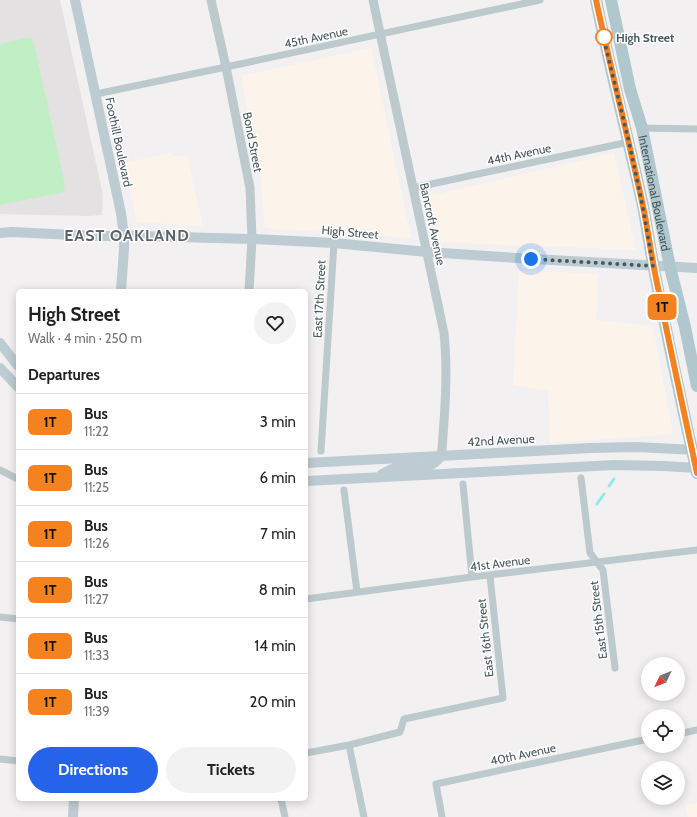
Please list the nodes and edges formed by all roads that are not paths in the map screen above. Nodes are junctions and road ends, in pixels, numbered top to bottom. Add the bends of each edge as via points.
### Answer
1 (75, 0) edge
2 (211, 0) edge
3 (373, 0) edge
4 (540, 0) edge
5 (596, 0) edge
6 (611, 0) edge
7 (381, 34) junction
8 (226, 68) junction
9 (96, 94) junction
10 (642, 128) junction
11 (697, 129) edge
12 (629, 142) junction
13 (413, 188) junction
14 (0, 232) edge
15 (124, 236) junction
16 (252, 239) junction
17 (334, 243) junction
18 (427, 252) junction
19 (653, 266) junction
20 (670, 267) junction
21 (697, 268) edge
22 (121, 289) edge
23 (249, 289) edge
24 (0, 343) edge
25 (16, 363) edge
26 (0, 368) edge
27 (16, 386) edge
28 (697, 386) edge
29 (694, 450) edge
30 (321, 451) dead end
31 (440, 456) junction
32 (308, 463) edge
33 (0, 470) edge
34 (697, 470) edge
35 (377, 477) junction
36 (16, 478) edge
37 (581, 478) dead end
38 (308, 480) edge
39 (463, 484) dead end
40 (344, 490) dead end
41 (697, 550) edge
42 (597, 562) junction
43 (490, 576) junction
44 (472, 577) junction
45 (357, 592) junction
46 (308, 598) edge
47 (0, 617) edge
48 (16, 619) edge
49 (615, 668) dead end
50 (697, 730) edge
51 (685, 733) edge
52 (641, 740) edge
53 (349, 744) junction
54 (308, 753) edge
55 (0, 759) edge
56 (16, 761) edge
57 (74, 801) edge
58 (282, 801) edge
59 (73, 817) edge
60 (285, 817) edge
61 (364, 817) edge
62 (442, 817) edge

1 - 9 main road, Foothill Boulevard
2 - 8 street, Bond Street
3 - 7 street, Bancroft Avenue
4 - 7 street, 45th Avenue
5 - 12 main road, International Boulevard
6 - 10 main road, International Boulevard via 630,89
7 - 8 street, 45th Avenue
7 - 13 street, Bancroft Avenue
8 - 9 street, 45th Avenue
8 - 16 street, Bond Street via 250,188
9 - 15 main road, Foothill Boulevard via 120,205
10 - 11 street
10 - 20 main road, International Boulevard
12 - 13 street, 44th Avenue
12 - 19 main road, International Boulevard
13 - 18 street, Bancroft Avenue
14 - 15 main road, High Street
15 - 16 main road, High Street
15 - 22 main road, Foothill Boulevard
16 - 17 main road, High Street
16 - 23 street, Bond Street
17 - 18 main road, High Street
17 - 30 street, East 17th Street
18 - 19 main road, High Street
18 - 31 street, Bancroft Avenue via 446,349 446,392
19 - 20 main road, High Street
19 - 29 main road, International Boulevard
20 - 21 main road, High Street
20 - 28 main road, International Boulevard
24 - 25 main road
26 - 27 main road
29 - 31 main road, 42nd Avenue via 599,448
29 - 34 main road, International Boulevard
31 - 32 main road, 42nd Avenue
31 - 35 main road via 433,465 396,468
33 - 36 street
34 - 35 main road via 614,465
35 - 38 main road
37 - 42 street, East 15th Street via 590,553
39 - 44 street
40 - 45 street
41 - 42 street, 41st Avenue
42 - 43 street, 41st Avenue
42 - 49 street, East 15th Street via 603,570
43 - 44 street, 41st Avenue
43 - 53 street, East 16th Street via 503,698 404,719 400,732
44 - 45 street, 41st Avenue
45 - 46 street, 41st Avenue
47 - 48 street
50 - 51 street
52 - 62 street, 40th Avenue via 436,784
53 - 54 street
53 - 61 street
55 - 56 street
57 - 59 main road
58 - 60 street

